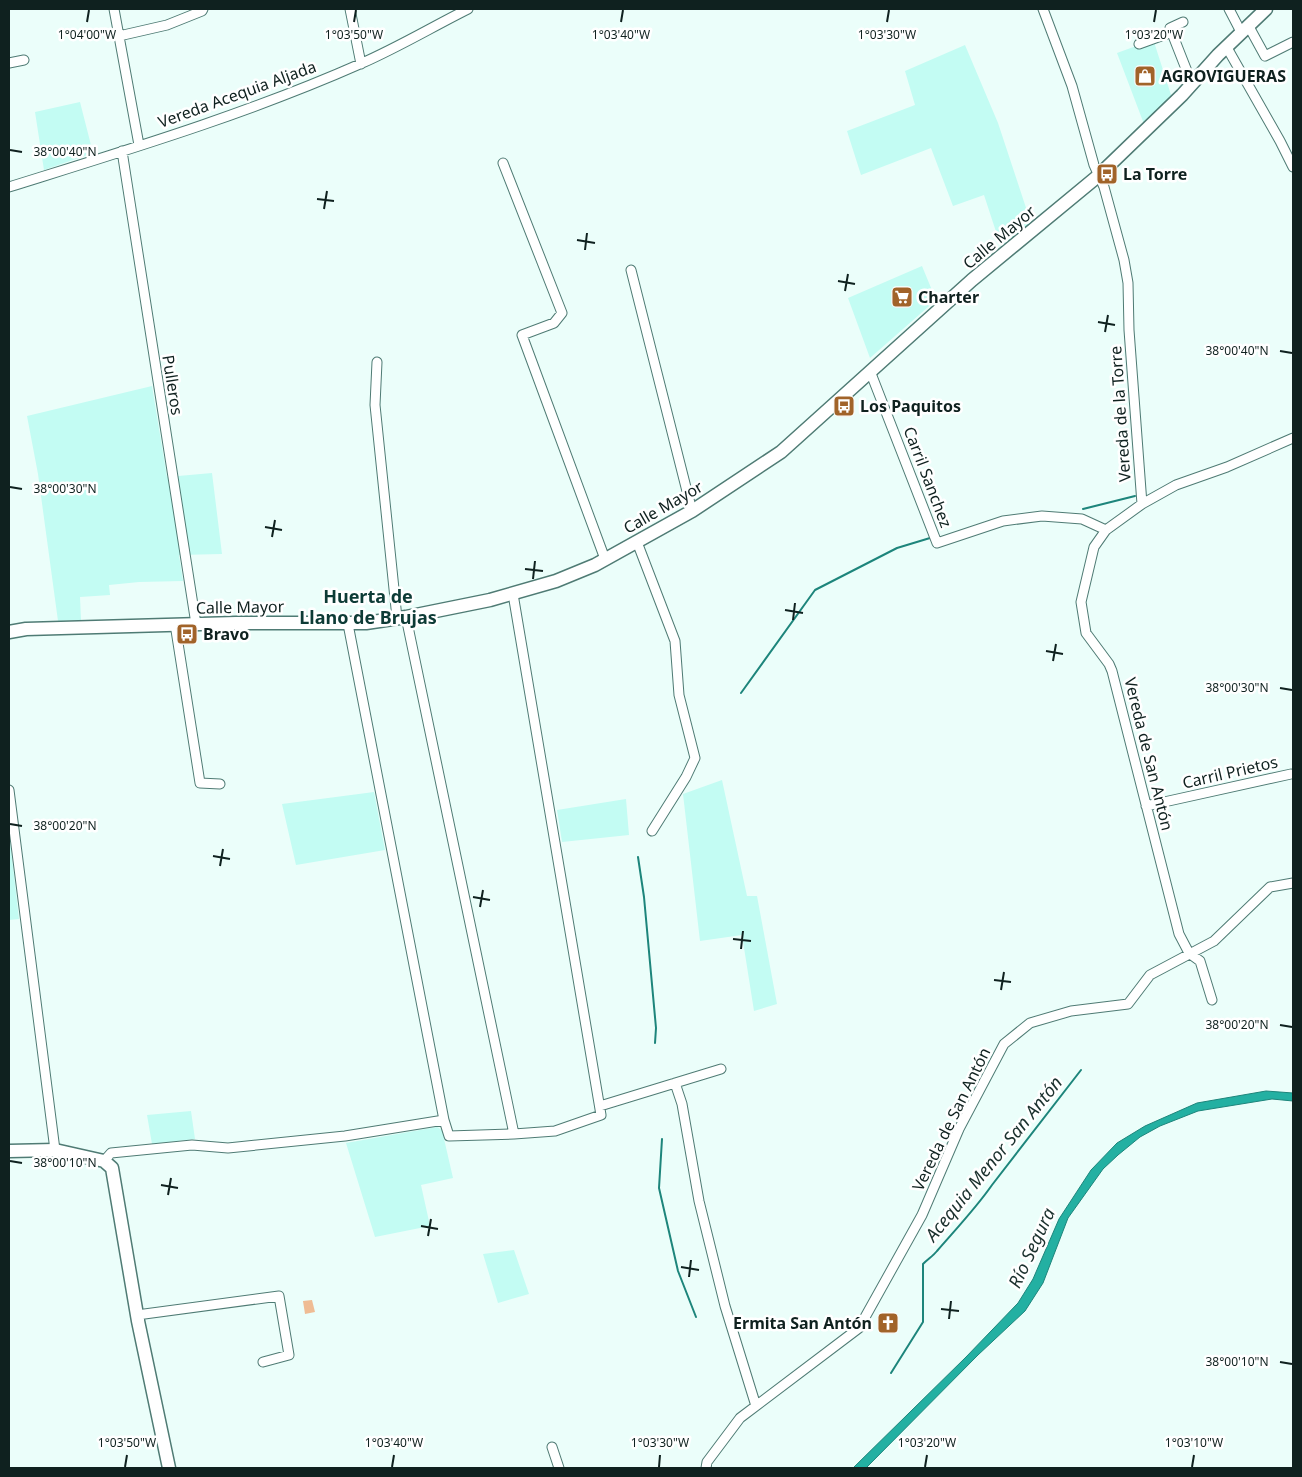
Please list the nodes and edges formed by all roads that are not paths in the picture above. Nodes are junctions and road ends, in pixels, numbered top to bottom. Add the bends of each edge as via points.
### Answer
1 (114, 9) edge
2 (203, 9) edge
3 (350, 9) edge
4 (468, 9) edge
5 (1043, 9) edge
6 (1228, 9) edge
7 (1266, 9) edge
8 (1183, 22) dead end
9 (1245, 28) junction
10 (1172, 32) junction
11 (119, 36) junction
12 (1293, 42) edge
13 (1139, 44) dead end
14 (1226, 46) junction
15 (24, 60) dead end
16 (9, 63) edge
17 (361, 64) junction
18 (1192, 84) junction
19 (139, 145) junction
20 (122, 151) junction
21 (503, 163) dead end
22 (1293, 168) edge
23 (1098, 176) junction
24 (9, 187) edge
25 (631, 270) dead end
26 (377, 362) dead end
27 (870, 371) junction
28 (1293, 438) edge
29 (1142, 504) junction
30 (692, 511) junction
31 (1106, 530) junction
32 (637, 542) junction
33 (605, 559) junction
34 (513, 594) junction
35 (401, 618) junction
36 (175, 624) junction
37 (196, 624) junction
38 (348, 624) junction
39 (9, 632) edge
40 (1291, 774) dead end
41 (220, 784) dead end
42 (9, 790) edge
43 (1146, 806) junction
44 (652, 831) dead end
45 (1293, 883) edge
46 (1190, 953) junction
47 (1212, 1000) dead end
48 (721, 1069) dead end
49 (675, 1083) junction
50 (600, 1106) junction
51 (444, 1120) junction
52 (514, 1134) junction
53 (9, 1150) edge
54 (55, 1150) junction
55 (104, 1161) junction
56 (137, 1315) junction
57 (263, 1362) dead end
58 (756, 1406) junction
59 (552, 1447) dead end
60 (169, 1468) edge
61 (560, 1468) edge
62 (706, 1468) edge

1 - 11 street
2 - 11 street via 167,25
3 - 17 street
4 - 17 street, Vereda Acequia Aljada
5 - 23 street, Vereda de la Torre via 1072,86
6 - 9 street
7 - 9 main road, Calle Mayor
8 - 10 street via 1170,28
9 - 12 street via 1265,56
9 - 14 main road, Calle Mayor
10 - 13 street
10 - 18 street
11 - 19 street
14 - 18 main road, Calle Mayor
14 - 22 street
15 - 16 street
17 - 19 street, Vereda Acequia Aljada
18 - 23 main road, Calle Mayor
19 - 20 street, Vereda Acequia Aljada
20 - 24 street, Vereda Acequia Aljada
20 - 37 street, Pulleros
21 - 33 street via 562,313 554,323 522,335
23 - 27 main road, Calle Mayor via 972,280
23 - 29 street, Vereda de la Torre via 1116,227 1128,283
25 - 30 street
26 - 35 street via 375,406
27 - 30 main road, Calle Mayor via 781,452
27 - 31 street, Carril Sanchez via 937,543 1003,522 1042,516 1082,518
28 - 29 street, Vereda de San Antón via 1176,485
29 - 31 street, Vereda de San Antón
30 - 32 main road, Calle Mayor
31 - 43 street, Vereda de San Antón via 1094,547 1081,602 1086,633 1112,671
32 - 33 main road, Calle Mayor
32 - 44 street via 675,641 679,695 695,758
33 - 34 main road, Calle Mayor via 570,576
34 - 35 main road, Calle Mayor
34 - 50 street
35 - 38 main road, Calle Mayor
35 - 52 street
36 - 37 main road, Calle Mayor
36 - 39 main road, Calle Mayor
36 - 41 street via 200,783
37 - 38 main road, Calle Mayor
38 - 51 street
40 - 43 street, Carril Prietos
42 - 54 street
43 - 46 street, Vereda de San Antón via 1179,934
45 - 46 street via 1270,887 1214,941
46 - 47 street via 1200,960
46 - 58 street, Vereda de San Antón via 1150,975 1128,1004 1071,1011 1030,1023 1004,1044 959,1129 922,1215 859,1328
48 - 49 street
49 - 50 street
49 - 58 street via 725,1306
50 - 52 street via 601,1115 555,1131
51 - 52 street via 449,1136
51 - 55 street via 345,1136 228,1148 192,1145 111,1154
53 - 54 main road
54 - 55 main road
55 - 56 main road via 112,1168
56 - 57 street via 279,1296 289,1356
56 - 60 main road
58 - 62 street, Vereda de San Antón via 740,1418 707,1462
59 - 61 street

